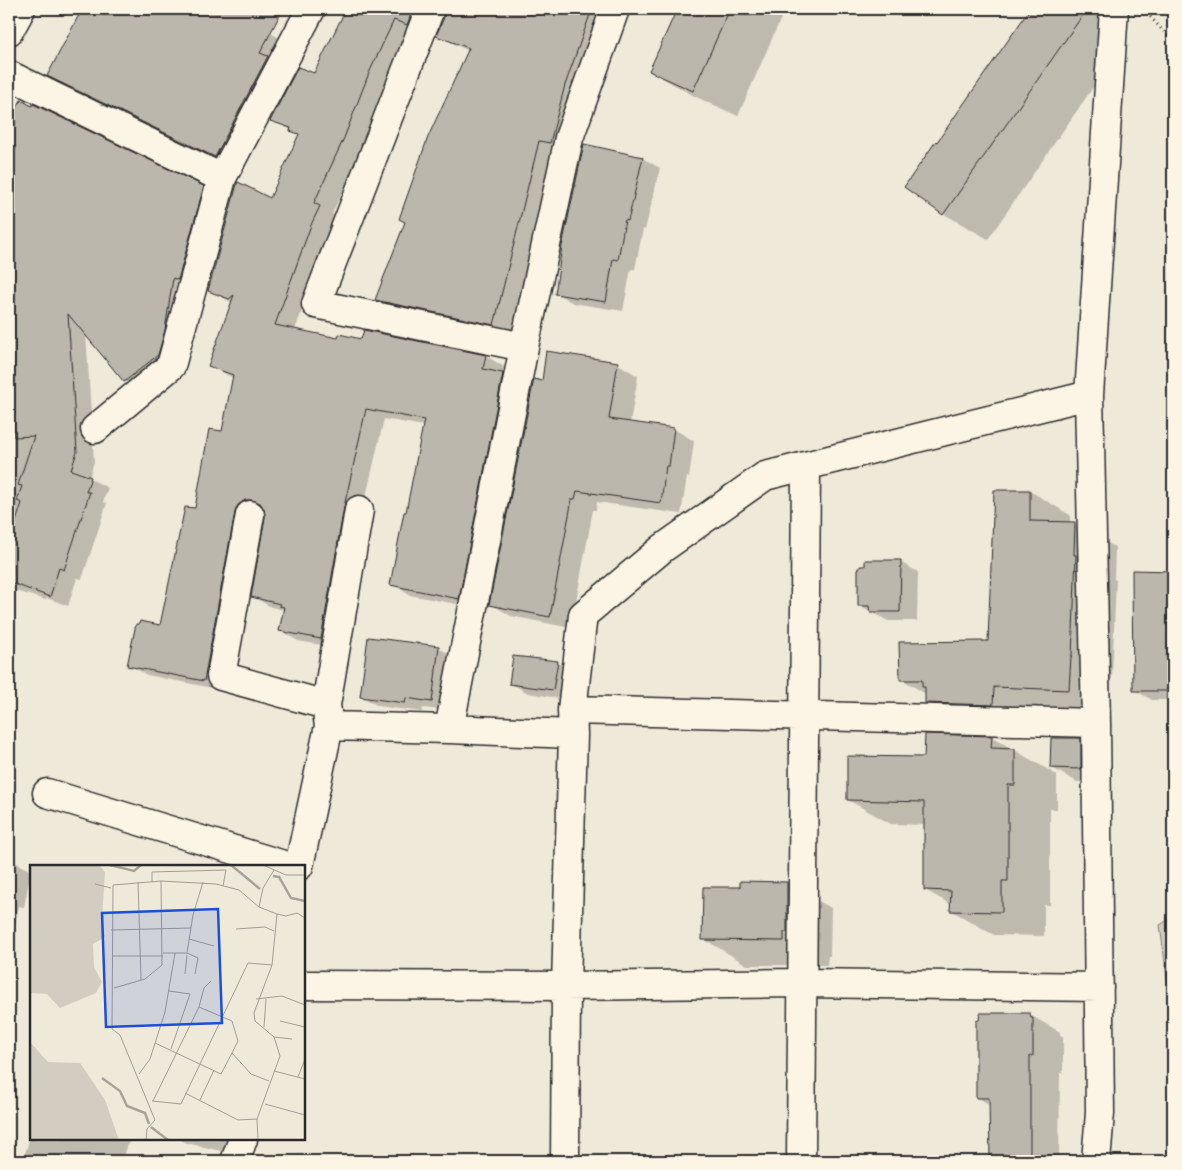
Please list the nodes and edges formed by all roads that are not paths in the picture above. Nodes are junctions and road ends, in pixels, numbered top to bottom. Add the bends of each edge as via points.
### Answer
1 (21, 9) edge
2 (311, 9) edge
3 (430, 9) edge
4 (615, 9) edge
5 (1114, 9) edge
6 (9, 31) edge
7 (9, 74) edge
8 (222, 178) junction
9 (524, 347) junction
10 (1089, 395) junction
11 (95, 429) dead end
12 (806, 466) junction
13 (360, 510) dead end
14 (250, 515) dead end
15 (328, 715) junction
16 (804, 716) junction
17 (572, 722) junction
18 (1096, 723) junction
19 (448, 728) junction
20 (48, 793) dead end
21 (284, 865) edge
22 (299, 865) edge
23 (803, 983) junction
24 (305, 985) edge
25 (566, 986) junction
26 (1098, 987) junction
27 (243, 1140) edge
28 (234, 1161) edge
29 (565, 1161) edge
30 (801, 1161) edge
31 (1096, 1161) edge

1 - 6 street
2 - 8 street
3 - 9 street via 316,304
4 - 9 street via 569,138
5 - 10 street
7 - 8 street
8 - 11 street via 171,366
9 - 19 street
10 - 12 street
10 - 18 street
12 - 16 street
12 - 17 street via 765,476 663,548 583,615
13 - 15 street
14 - 15 street via 221,676
15 - 19 street
15 - 22 street
16 - 17 street
16 - 18 street
16 - 23 street
17 - 19 street
17 - 25 street
18 - 26 street
20 - 21 street
23 - 25 street
23 - 26 street
23 - 30 street
24 - 25 street
25 - 29 street
26 - 31 street via 1100,1113
27 - 28 street

